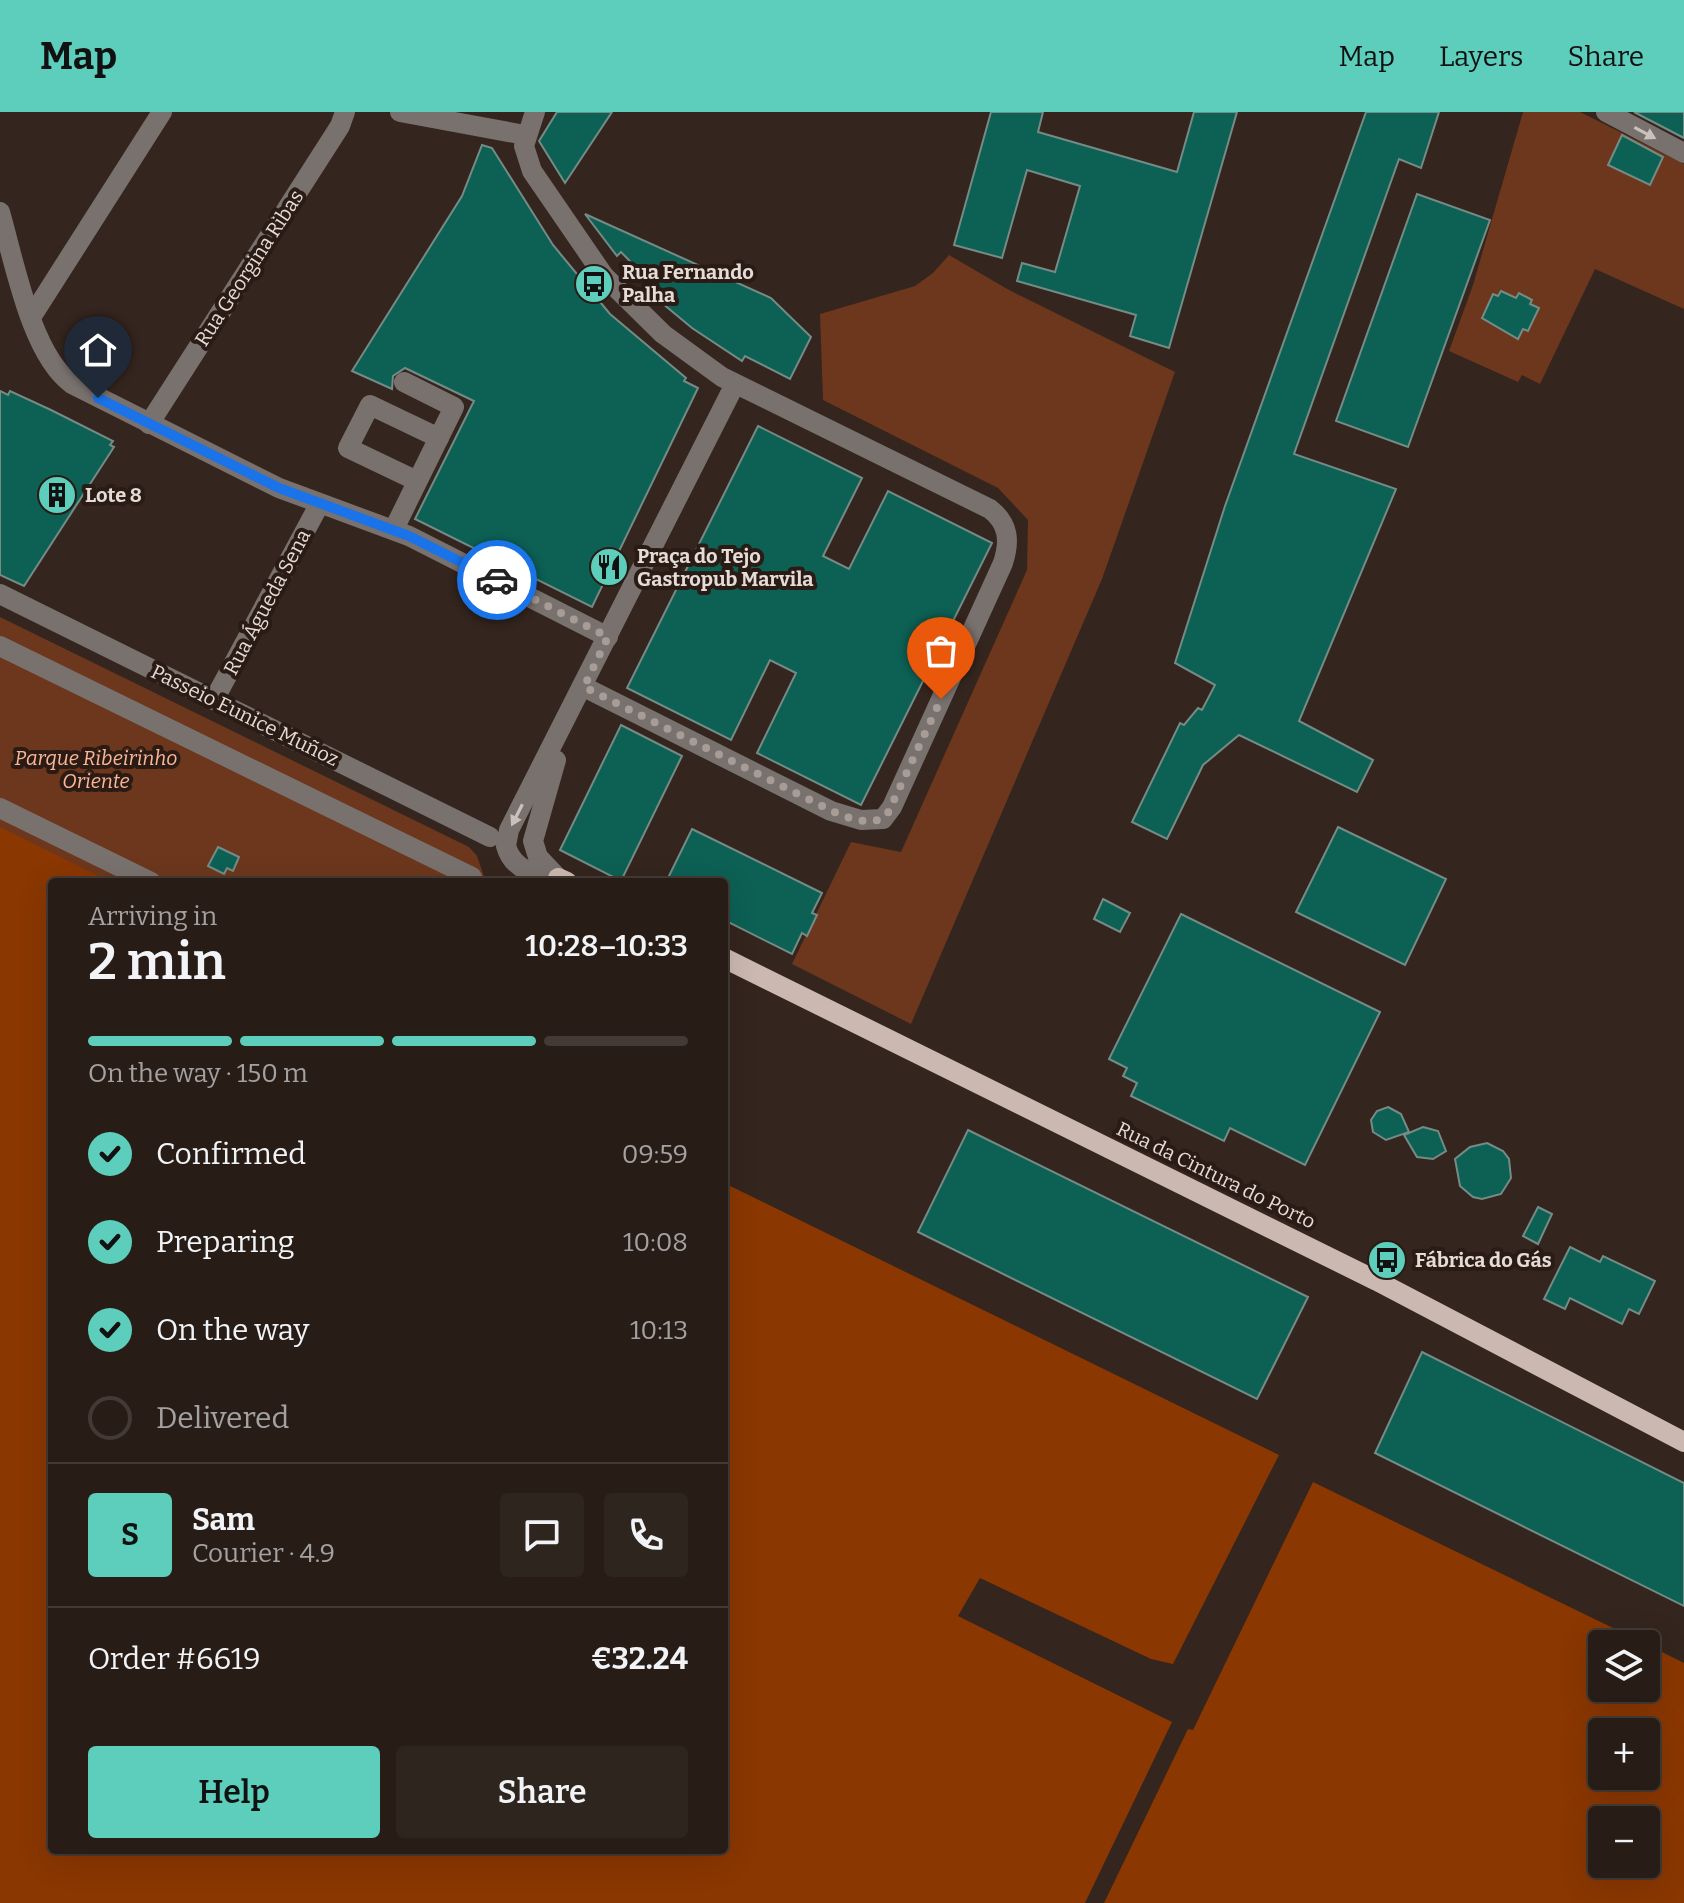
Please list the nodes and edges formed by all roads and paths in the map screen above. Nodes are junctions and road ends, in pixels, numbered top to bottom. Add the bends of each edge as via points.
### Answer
1 (162, 112) edge
2 (345, 112) edge
3 (400, 112) edge
4 (535, 112) edge
5 (1606, 112) edge
6 (525, 135) junction
7 (1684, 153) edge
8 (0, 212) edge
9 (32, 316) junction
10 (404, 382) dead end
11 (735, 384) junction
12 (149, 424) junction
13 (439, 438) junction
14 (417, 481) junction
15 (319, 505) junction
16 (394, 529) junction
17 (0, 594) edge
18 (608, 637) junction
19 (0, 646) edge
20 (584, 687) junction
21 (214, 700) junction
22 (0, 808) edge
23 (490, 837) dead end
24 (472, 877) dead end
25 (143, 878) edge
26 (556, 878) edge
27 (728, 960) edge
28 (1684, 1442) edge

1 - 9 street
2 - 12 street, Rua Georgina Ribas
3 - 6 street
4 - 6 street
5 -> 7 street
6 - 11 street via 532,171 604,276 663,334
8 - 9 street
9 - 12 street via 42,348 62,377
10 - 13 street via 454,407
11 - 18 street
11 - 20 street via 982,505 1005,527 1003,563 892,807 883,819 845,817
12 - 15 street
13 - 14 street
13 - 14 street via 370,405 348,448
14 - 16 street
15 - 16 street
15 - 21 street, Rua Águeda Sena
16 - 18 street
17 - 21 street, Passeio Eunice Muñoz
18 - 20 street
19 - 24 street
20 - 26 street via 512,822 506,846 522,868
21 - 23 street, Passeio Eunice Muñoz
22 - 25 street
27 - 28 main road, Rua da Cintura do Porto via 1357,1271

